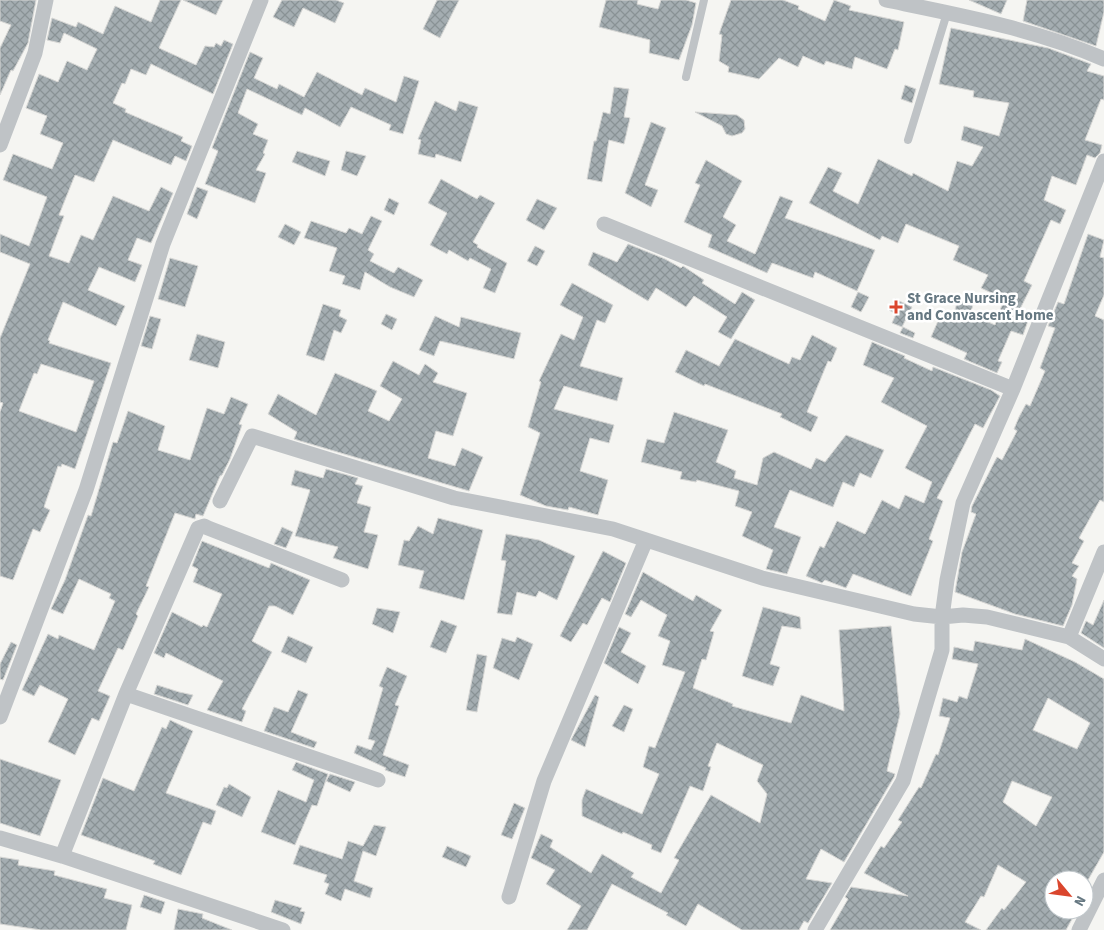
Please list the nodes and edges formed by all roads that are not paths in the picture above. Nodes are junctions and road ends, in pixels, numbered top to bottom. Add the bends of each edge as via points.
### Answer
1 (46, 0) edge
2 (261, 0) edge
3 (704, 0) edge
4 (886, 0) edge
5 (947, 13) junction
6 (1104, 59) edge
7 (686, 77) dead end
8 (908, 140) dead end
9 (0, 145) edge
10 (1104, 161) edge
11 (604, 224) dead end
12 (1013, 389) junction
13 (220, 501) dead end
14 (646, 540) junction
15 (1104, 552) edge
16 (342, 580) dead end
17 (942, 618) junction
18 (1069, 637) junction
19 (1104, 659) edge
20 (126, 694) junction
21 (0, 718) edge
22 (378, 780) dead end
23 (0, 838) edge
24 (62, 856) junction
25 (1104, 880) edge
26 (509, 897) dead end
27 (283, 930) edge
28 (815, 930) edge
29 (1078, 930) edge

1 - 9 street via 35,53
2 - 21 street via 162,244 86,490
3 - 7 lane
4 - 5 street
5 - 6 street via 1072,45
5 - 8 lane
10 - 12 street
11 - 12 street
12 - 17 street via 963,503
13 - 14 street via 252,436 454,498 613,529
14 - 17 street via 762,578
14 - 26 street via 544,781
15 - 18 street
16 - 20 street via 204,526 198,528
17 - 18 street via 987,617
17 - 28 street via 942,650 903,781
18 - 19 street
20 - 22 street
20 - 24 street
23 - 24 street
24 - 27 street
25 - 29 street

